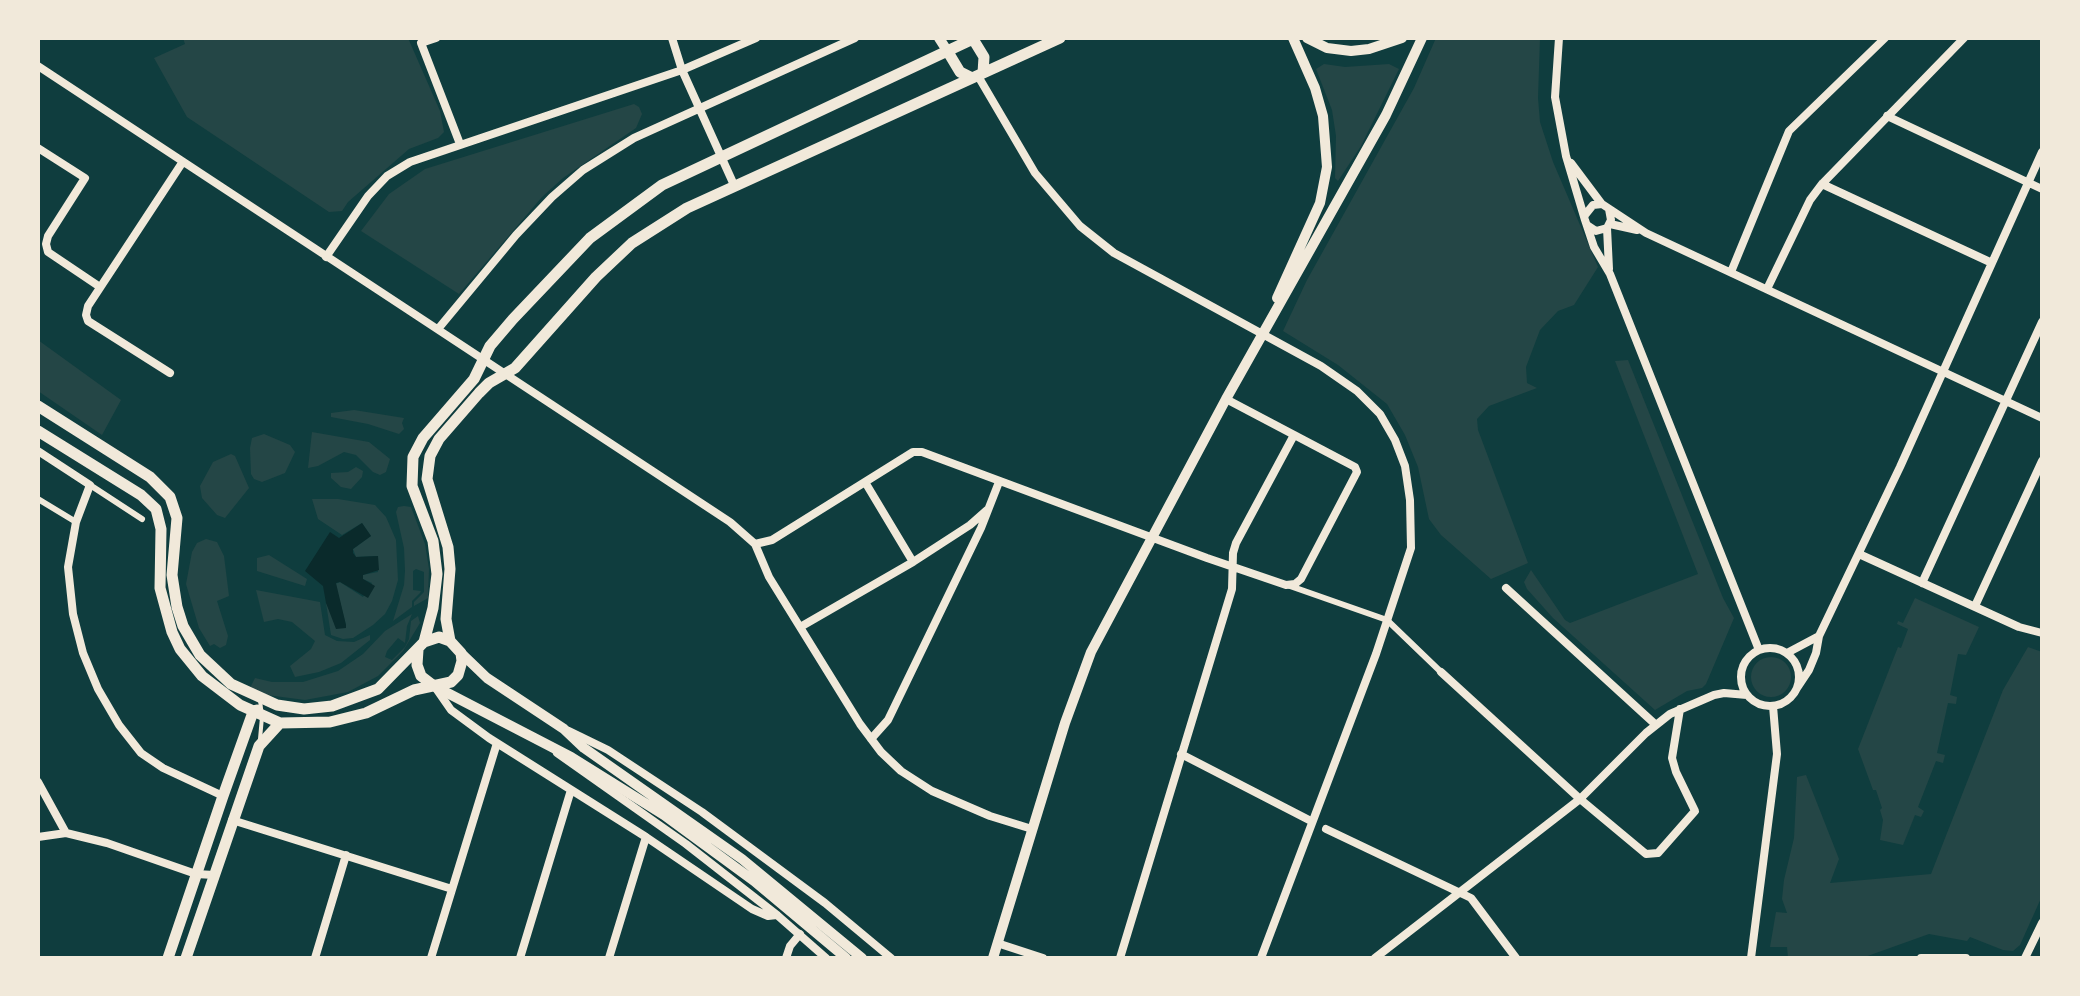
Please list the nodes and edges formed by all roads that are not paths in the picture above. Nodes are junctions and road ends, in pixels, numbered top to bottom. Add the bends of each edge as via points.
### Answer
1 (436, 38) edge
2 (672, 38) edge
3 (756, 38) edge
4 (855, 38) edge
5 (939, 38) edge
6 (974, 38) edge
7 (1060, 38) edge
8 (1293, 38) edge
9 (1307, 38) edge
10 (1402, 38) edge
11 (1422, 38) edge
12 (1559, 38) edge
13 (1885, 38) edge
14 (1964, 38) edge
15 (420, 40) edge
16 (948, 52) junction
17 (38, 66) edge
18 (682, 70) junction
19 (977, 76) junction
20 (699, 108) junction
21 (1887, 116) junction
22 (460, 144) junction
23 (38, 148) edge
24 (2042, 152) edge
25 (720, 156) junction
26 (1566, 156) junction
27 (182, 163) junction
28 (2029, 182) junction
29 (1822, 184) junction
30 (734, 185) junction
31 (2042, 189) edge
32 (1604, 205) junction
33 (1585, 219) junction
34 (1608, 226) junction
35 (1646, 233) junction
36 (326, 257) junction
37 (1992, 263) junction
38 (1731, 272) junction
39 (1610, 274) junction
40 (100, 287) junction
41 (1767, 289) junction
42 (1272, 315) junction
43 (2042, 322) edge
44 (438, 329) junction
45 (1261, 336) junction
46 (484, 357) junction
47 (1943, 372) junction
48 (170, 373) dead end
49 (508, 373) junction
50 (1226, 399) junction
51 (2007, 401) junction
52 (38, 406) edge
53 (2042, 418) edge
54 (38, 431) edge
55 (1294, 435) junction
56 (38, 451) edge
57 (2042, 461) edge
58 (865, 482) junction
59 (999, 482) junction
60 (90, 485) junction
61 (38, 499) edge
62 (989, 509) junction
63 (142, 519) dead end
64 (76, 522) junction
65 (1152, 538) junction
66 (755, 544) junction
67 (1859, 554) junction
68 (913, 562) junction
69 (1233, 566) junction
70 (1922, 583) junction
71 (1286, 585) junction
72 (1506, 588) dead end
73 (1975, 606) junction
74 (1387, 620) junction
75 (802, 626) junction
76 (2042, 633) edge
77 (1819, 636) junction
78 (450, 641) junction
79 (421, 645) junction
80 (1759, 650) junction
81 (461, 653) junction
82 (1787, 653) junction
83 (1441, 672) joint
84 (434, 686) junction
85 (1797, 688) junction
86 (1747, 695) junction
87 (1773, 706) junction
88 (259, 709) junction
89 (1680, 709) junction
90 (280, 723) junction
91 (1656, 725) junction
92 (564, 729) junction
93 (871, 739) junction
94 (497, 743) junction
95 (259, 746) junction
96 (551, 747) junction
97 (1181, 754) junction
98 (38, 782) edge
99 (571, 790) junction
100 (223, 796) junction
101 (1580, 799) junction
102 (232, 820) junction
103 (1311, 821) junction
104 (1032, 829) junction
105 (1326, 829) joint
106 (66, 833) junction
107 (38, 837) edge
108 (646, 837) junction
109 (346, 855) junction
110 (196, 874) junction
111 (214, 875) junction
112 (452, 889) junction
113 (1459, 893) junction
114 (777, 915) junction
115 (2042, 923) edge
116 (800, 934) junction
117 (997, 943) junction
118 (168, 958) edge
119 (186, 958) edge
120 (315, 958) edge
121 (431, 958) edge
122 (520, 958) edge
123 (609, 958) edge
124 (786, 958) edge
125 (826, 958) edge
126 (846, 958) edge
127 (862, 958) edge
128 (891, 958) edge
129 (993, 958) edge
130 (1043, 958) edge
131 (1120, 958) edge
132 (1261, 958) edge
133 (1375, 958) edge
134 (1516, 958) edge
135 (1751, 958) edge
136 (1921, 958) edge
137 (1966, 958) edge
138 (2025, 958) edge

1 - 15 street
2 - 18 street
3 - 18 street
4 - 20 street
5 - 16 street
6 - 16 main road
6 - 19 main road via 984,57
7 - 19 main road
8 - 42 street via 1323,116 1327,167 1320,203
9 - 10 street via 1351,51
11 - 42 street via 1386,115
12 - 26 street via 1555,97
13 - 38 street via 1789,131
14 - 21 street
15 - 22 street
16 - 19 main road via 960,72
16 - 25 main road
17 - 27 street
18 - 20 street
18 - 22 street
19 - 30 main road
19 - 45 street via 1035,173 1080,226 1114,253
20 - 25 street
20 - 44 street via 634,138 583,170 516,235
21 - 28 street
21 - 29 street
22 - 36 street via 387,176
23 - 40 street via 85,178 48,236 48,252
24 - 28 street
25 - 30 street
25 - 46 main road via 662,185 590,238
26 - 32 street
26 - 33 street
27 - 36 street
27 - 40 street
28 - 31 street
28 - 37 street
29 - 37 street
29 - 41 street
30 - 49 main road via 632,243
32 - 33 street via 1593,205
32 - 34 street via 1612,216
32 - 35 street
33 - 34 street via 1596,231
33 - 39 street
34 - 35 street
34 - 39 street
35 - 38 street
36 - 44 street
37 - 47 street
38 - 41 street
39 - 80 street
40 - 48 street via 88,306 88,321
41 - 47 street
42 - 45 street
43 - 51 street
44 - 46 street
45 - 50 street
45 - 74 street via 1357,391 1380,414 1395,440 1405,466 1411,548
46 - 49 street
46 - 79 main road via 474,379 413,457 412,486 427,520 437,566 433,608
47 - 51 street
47 - 67 street
49 - 66 street via 714,509
49 - 78 main road via 489,383 434,447 427,471 448,547
50 - 55 street
50 - 65 street
51 - 53 street
51 - 70 street
52 - 88 main road via 140,469 170,497 177,530 173,587 183,626 211,668
54 - 88 main road via 156,509 161,529 159,578 166,616 180,649 202,676
55 - 69 street via 1236,543
55 - 71 street via 1357,472 1301,579
56 - 60 street
57 - 73 street
58 - 59 street via 913,452 922,452
58 - 66 street via 772,540
58 - 68 street
59 - 62 street
59 - 65 street
60 - 63 street
60 - 64 street
61 - 64 street
62 - 68 street
62 - 93 street via 888,720
64 - 100 street via 68,567 73,614 98,689 141,753
65 - 69 street
65 - 104 street via 1085,667
66 - 75 street via 769,577
67 - 70 street
67 - 77 street
68 - 75 street
69 - 71 street
69 - 97 street via 1232,589
70 - 73 street
71 - 74 street
72 - 91 street
73 - 76 street
74 - 83 street
74 - 103 street
75 - 93 street
77 - 82 street
77 - 85 street
78 - 79 main road via 439,637
78 - 81 main road
79 - 84 main road via 417,665
79 - 88 main road via 378,689 332,706
80 - 82 street
80 - 86 street via 1742,669
81 - 84 main road via 458,675
81 - 92 street via 487,678
82 - 85 street via 1798,668
83 - 101 street
84 - 90 main road via 348,719
84 - 94 street via 451,710
84 - 96 street
85 - 87 street
86 - 87 street
86 - 89 street via 1724,693
87 - 135 street via 1777,754
88 - 90 main road
88 - 95 lane
88 - 100 main road
89 - 91 street
89 - 101 street via 1672,758 1695,811 1658,853 1646,854
90 - 95 main road
91 - 101 street
92 - 127 street via 742,859
92 - 128 street via 608,750 702,812
93 - 104 street via 901,771 932,791
94 - 99 street
94 - 112 street
95 - 102 main road
96 - 114 street
96 - 126 street via 704,843
97 - 103 street
97 - 131 street
98 - 106 street
99 - 108 street
99 - 122 street
100 - 110 main road
101 - 113 street
102 - 109 street
102 - 111 main road
103 - 105 street
103 - 132 street
104 - 117 street
105 - 113 street
106 - 107 street
106 - 110 street
108 - 114 street via 752,909
108 - 123 street
109 - 112 street
109 - 120 street
110 - 111 street
110 - 118 main road
111 - 119 main road
112 - 121 street
113 - 133 street
113 - 134 street via 1471,898
114 - 116 street
115 - 138 street
116 - 124 street
116 - 125 street
117 - 129 street
117 - 130 street
136 - 137 street

